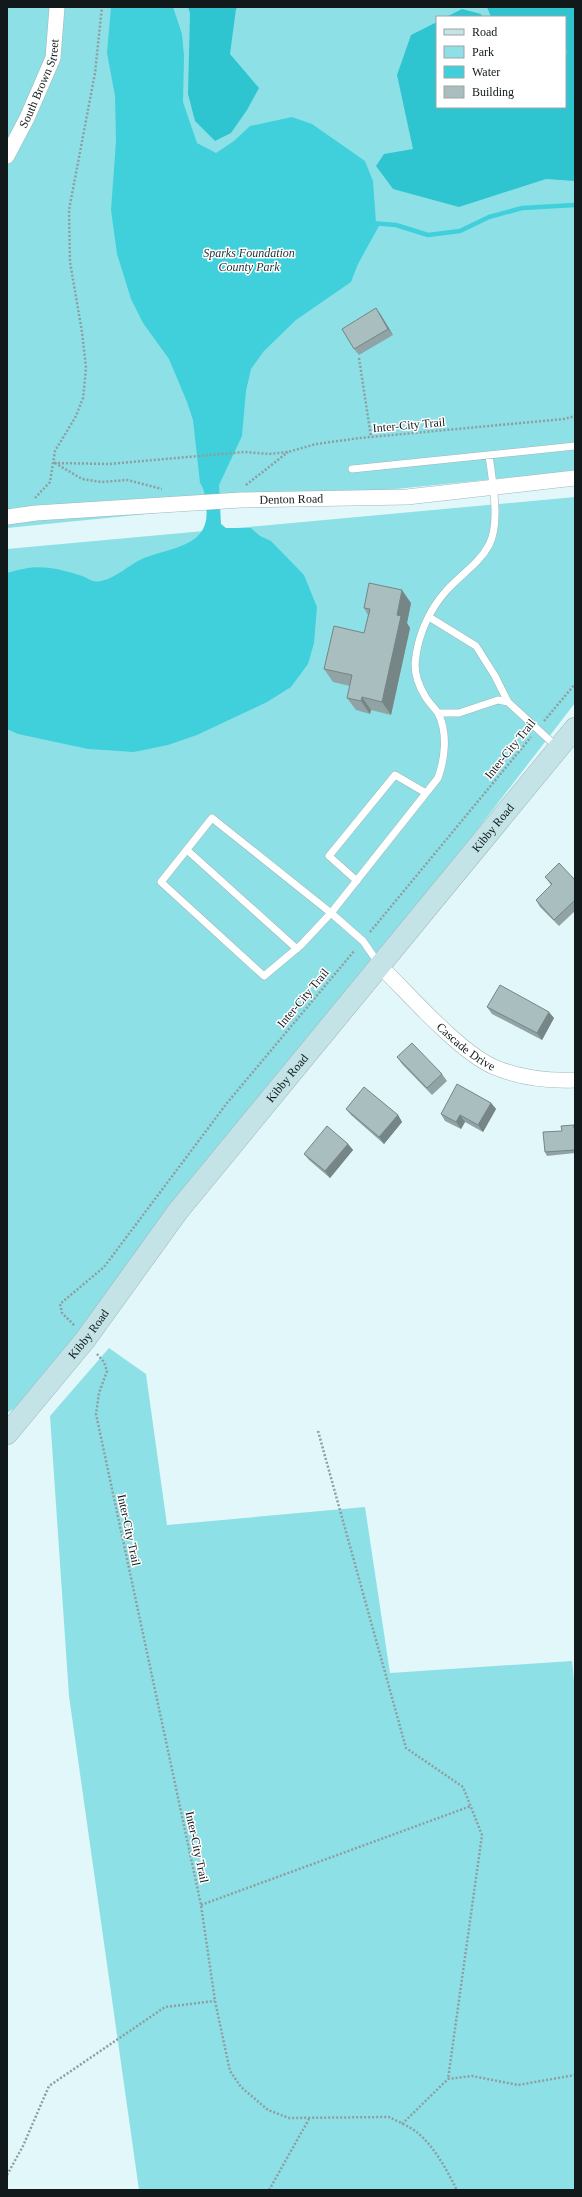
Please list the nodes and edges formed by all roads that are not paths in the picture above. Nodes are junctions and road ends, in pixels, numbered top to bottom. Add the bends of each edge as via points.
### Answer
1 (57, 7) edge
2 (7, 156) edge
3 (575, 446) edge
4 (489, 455) junction
5 (352, 469) dead end
6 (575, 478) edge
7 (492, 487) junction
8 (7, 517) edge
9 (429, 618) junction
10 (508, 702) junction
11 (438, 713) junction
12 (575, 728) edge
13 (559, 748) junction
14 (426, 793) junction
15 (187, 850) junction
16 (357, 881) junction
17 (331, 913) junction
18 (297, 949) junction
19 (380, 966) junction
20 (575, 1080) edge
21 (7, 1434) edge

1 - 2 street, South Brown Street via 53,58
3 - 4 lane
4 - 5 lane
4 - 7 lane
6 - 7 street, Denton Road
7 - 8 street, Denton Road via 407,497 238,495 180,504
7 - 9 lane via 495,516 490,544 475,564 445,592
9 - 10 lane via 476,646
9 - 11 lane via 422,627 414,674 425,697
10 - 11 lane via 498,700 458,713
10 - 13 lane
11 - 14 lane via 444,736 444,761 438,778
12 - 13 main road, Kibby Road
13 - 19 main road, Kibby Road
14 - 16 lane
14 - 16 lane via 395,774 329,856
15 - 17 lane via 212,818
15 - 18 lane
15 - 18 lane via 161,882 264,976
16 - 17 lane
17 - 18 lane
17 - 19 lane via 363,941
19 - 20 street, Cascade Drive via 458,1043 494,1067 533,1079
19 - 21 main road, Kibby Road via 178,1211 85,1340

